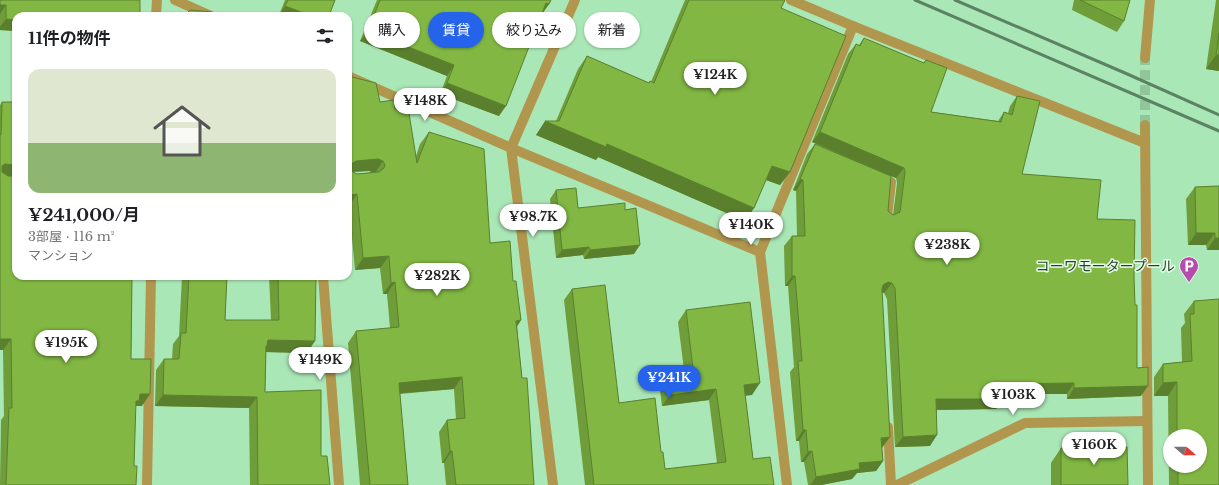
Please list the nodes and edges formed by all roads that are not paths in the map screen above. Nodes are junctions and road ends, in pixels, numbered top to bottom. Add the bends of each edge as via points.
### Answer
1 (156, 0) edge
2 (175, 0) edge
3 (575, 0) edge
4 (791, 0) edge
5 (1150, 0) edge
6 (156, 12) edge
7 (202, 12) edge
8 (852, 26) junction
9 (1145, 58) tunnel mouth
10 (352, 78) edge
11 (1145, 125) tunnel mouth
12 (1145, 143) junction
13 (511, 148) junction
14 (869, 173) edge
15 (887, 219) edge
16 (760, 252) junction
17 (151, 280) edge
18 (323, 280) edge
19 (887, 415) edge
20 (1148, 421) junction
21 (147, 485) edge
22 (339, 485) edge
23 (552, 485) edge
24 (787, 485) edge
25 (891, 485) edge
26 (897, 485) edge
27 (1148, 485) edge

1 - 6 street
2 - 7 street
3 - 13 street
4 - 8 street
5 - 9 street
8 - 12 street
8 - 16 street via 807,147
10 - 13 street
11 - 12 street
12 - 20 street
13 - 16 street
13 - 23 street
14 - 15 street via 891,182
16 - 24 street
17 - 21 street
18 - 22 street
19 - 25 street
20 - 26 street via 1025,423
20 - 27 street

